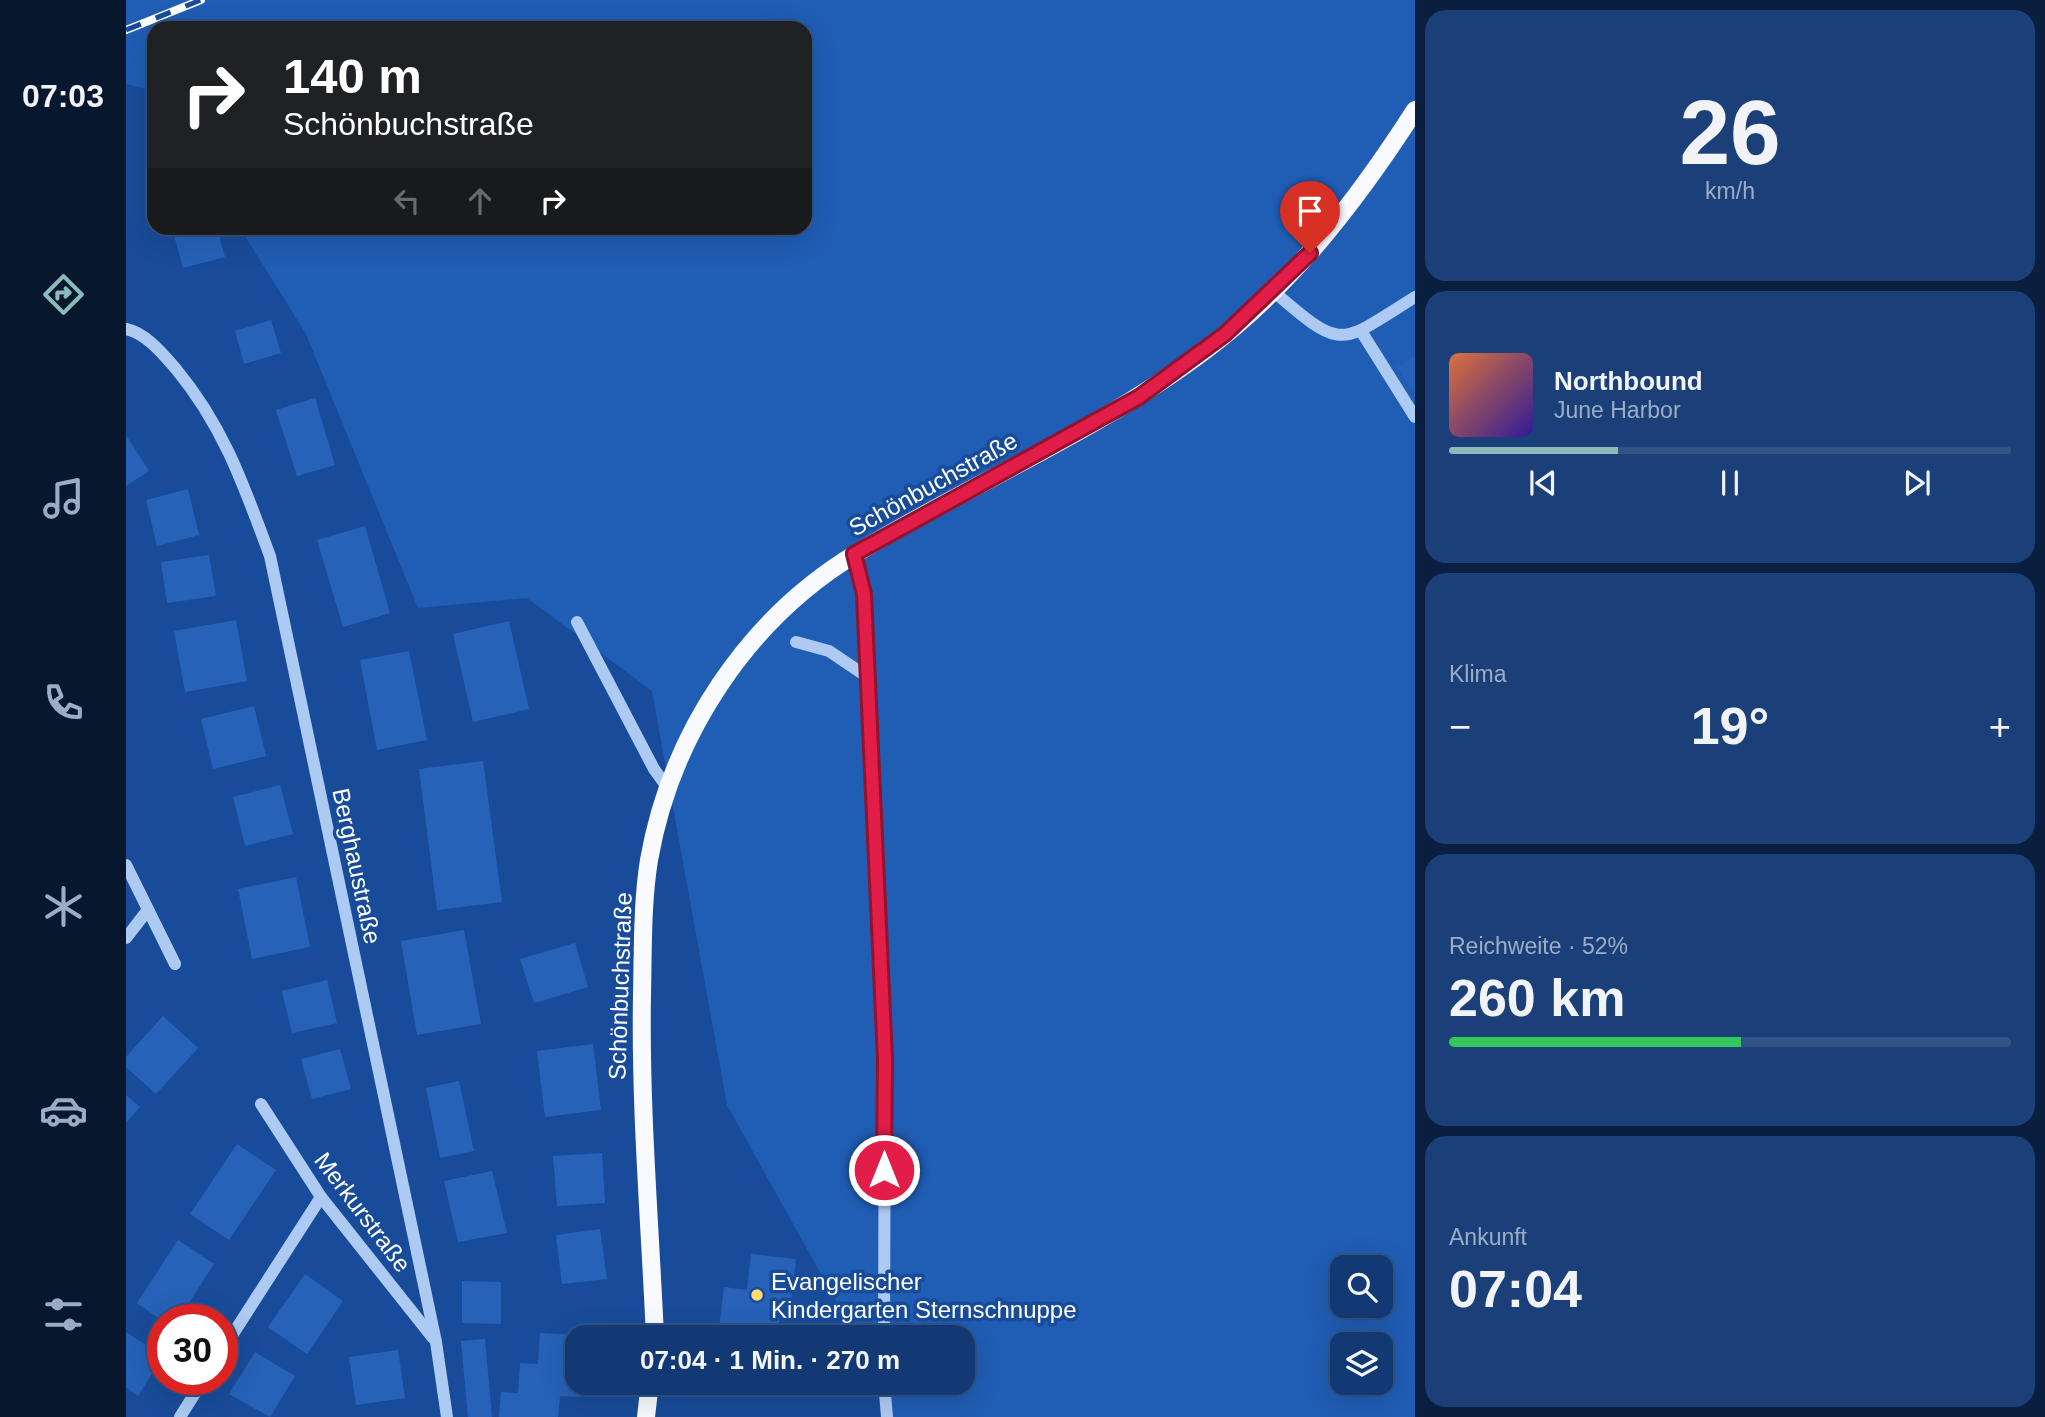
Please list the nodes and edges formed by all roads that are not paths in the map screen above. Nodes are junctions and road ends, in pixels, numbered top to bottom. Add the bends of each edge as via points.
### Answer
1 (1415, 110) edge
2 (1273, 291) junction
3 (1415, 297) edge
4 (126, 329) edge
5 (1361, 331) junction
6 (1415, 417) edge
7 (854, 554) junction
8 (578, 622) dead end
9 (796, 642) dead end
10 (866, 676) junction
11 (667, 788) junction
12 (126, 865) edge
13 (146, 911) junction
14 (126, 938) edge
15 (175, 964) dead end
16 (261, 1104) dead end
17 (321, 1197) junction
18 (654, 1325) edge
19 (884, 1325) edge
20 (238, 1326) edge
21 (436, 1342) junction
22 (194, 1395) edge
23 (649, 1395) edge
24 (885, 1395) edge
25 (180, 1417) edge
26 (447, 1417) edge
27 (646, 1417) edge
28 (887, 1417) edge

1 - 2 main road, Schönbuchstraße via 1342,214
2 - 5 street via 1326,332 1348,336
2 - 7 main road, Schönbuchstraße via 1208,348 1139,397
3 - 5 street
4 - 21 street, Berghaustraße via 160,350 205,405 240,475 270,556
5 - 6 street
7 - 10 street via 864,594
7 - 11 main road, Schönbuchstraße via 800,595 726,674 703,707
8 - 11 street
9 - 10 street via 829,651
10 - 19 street via 885,1059
11 - 18 main road, Schönbuchstraße via 649,861 643,926 641,1087
12 - 13 street
13 - 14 street
13 - 15 street
16 - 17 street, Merkurstraße
17 - 20 street
17 - 21 street, Merkurstraße
21 - 26 street, Berghaustraße
22 - 25 street
23 - 27 main road
24 - 28 street

